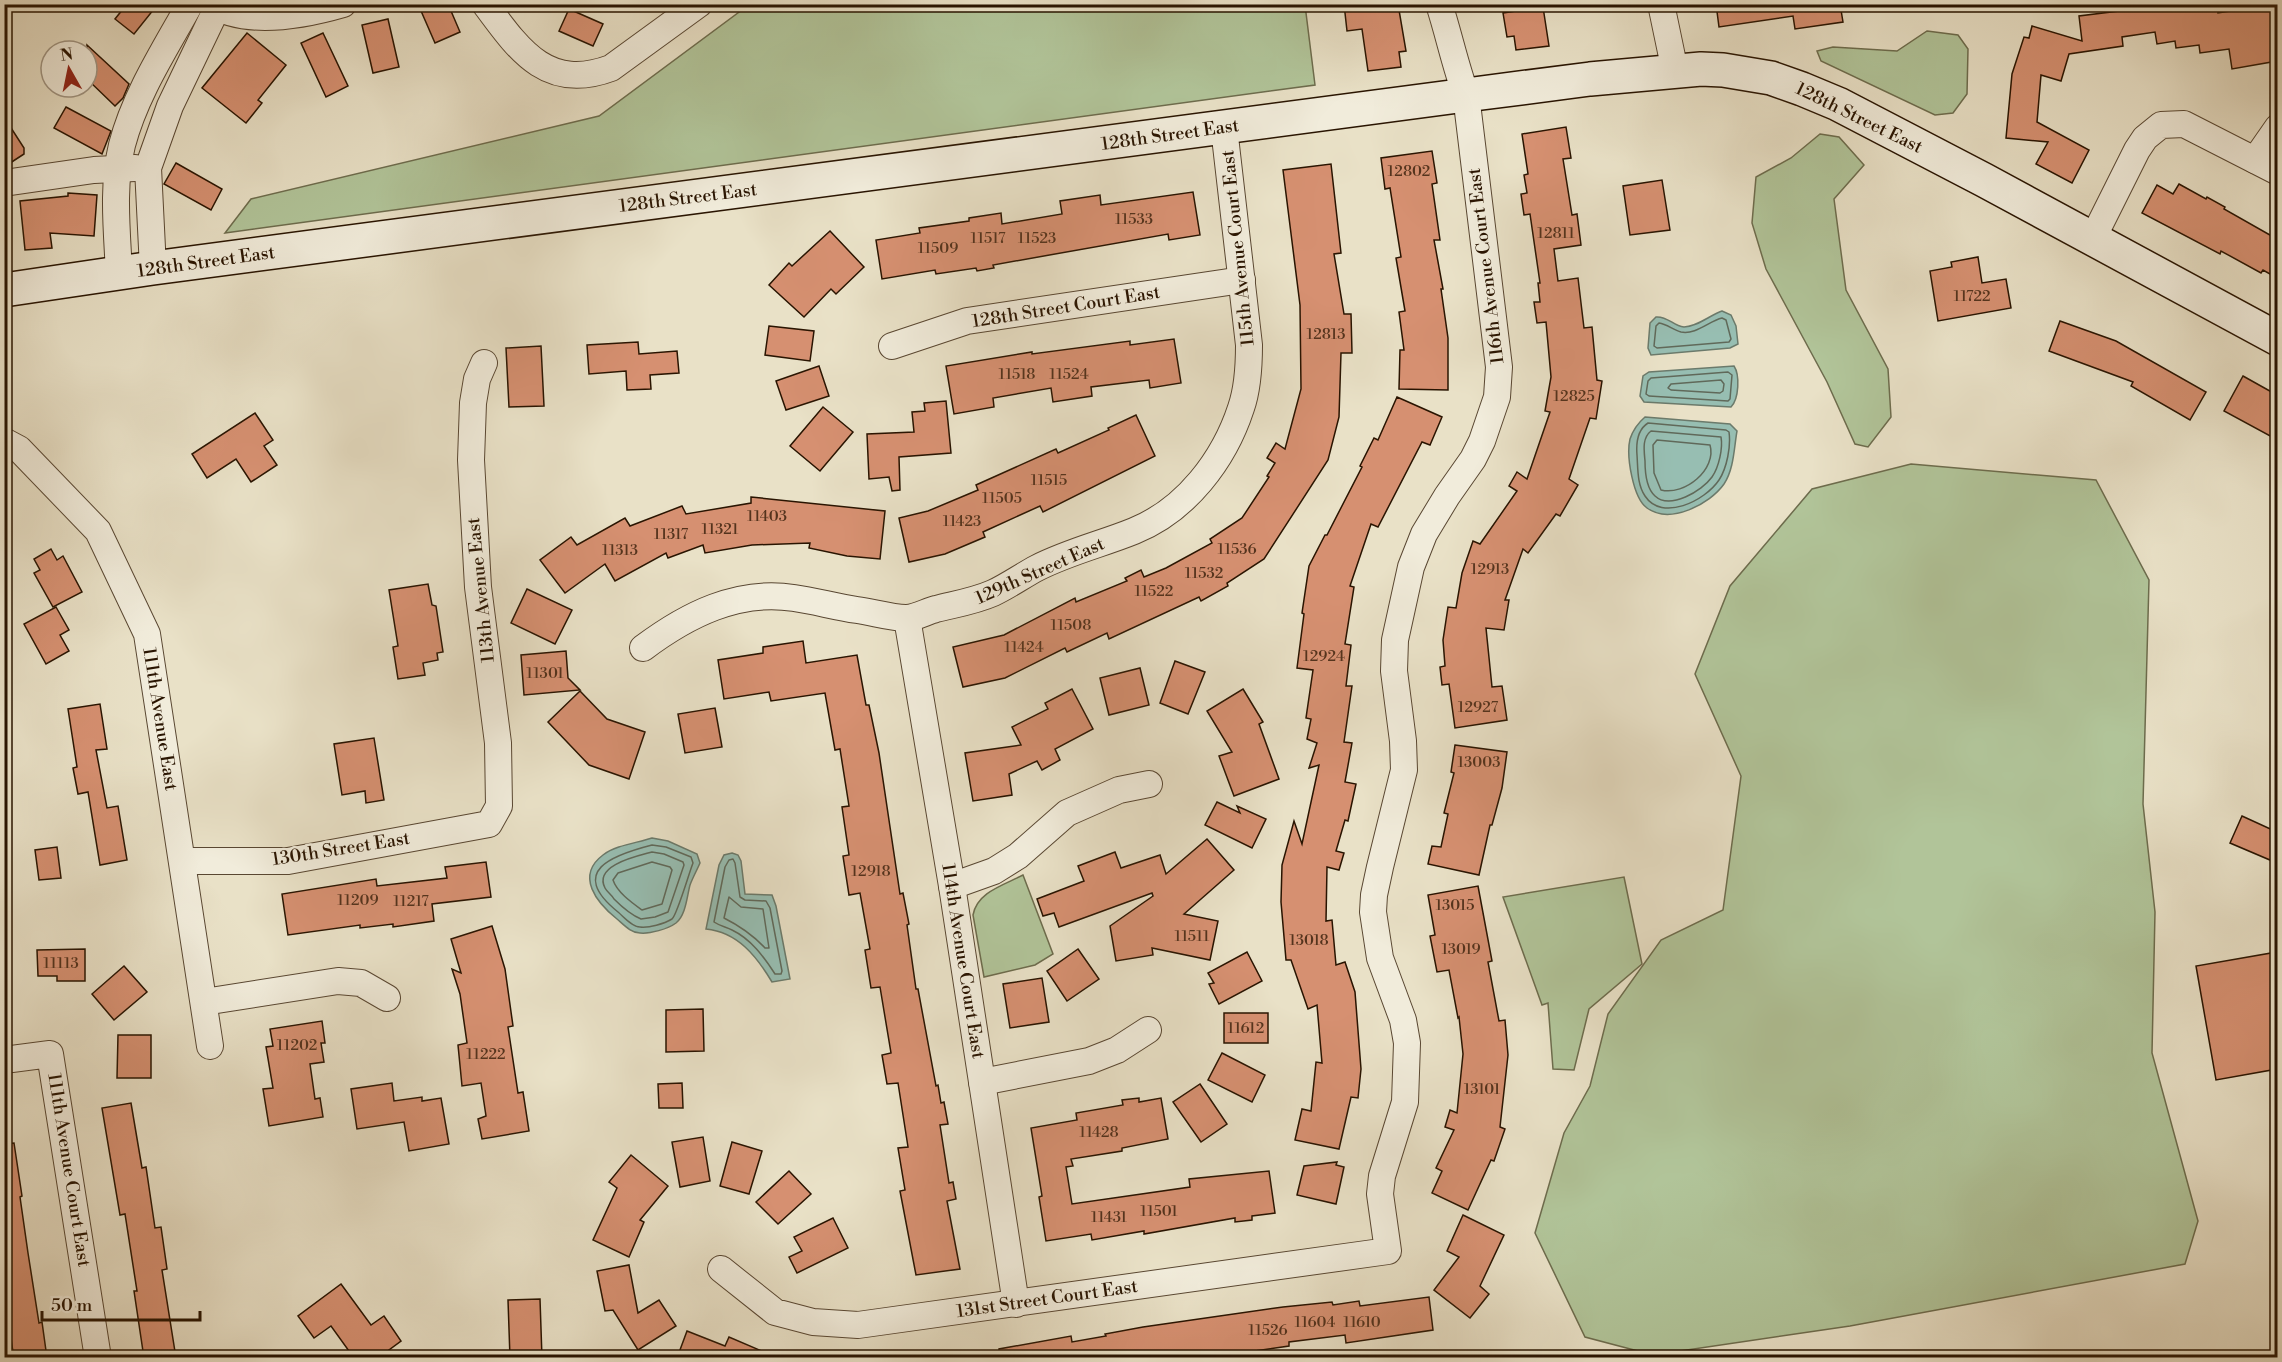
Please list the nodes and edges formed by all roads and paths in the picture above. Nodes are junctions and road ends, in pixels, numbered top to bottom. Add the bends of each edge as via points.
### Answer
1 (190, 4) edge
2 (343, 4) edge
3 (485, 4) edge
4 (699, 4) edge
5 (1439, 4) edge
6 (1661, 4) edge
7 (214, 6) edge
8 (1676, 71) junction
9 (1466, 94) junction
10 (2277, 127) edge
11 (1224, 128) junction
12 (2255, 160) junction
13 (118, 167) junction
14 (148, 168) junction
15 (2277, 172) edge
16 (4, 183) edge
17 (2092, 240) junction
18 (153, 268) junction
19 (119, 273) junction
20 (1242, 280) junction
21 (4, 290) edge
22 (2277, 339) edge
23 (892, 346) dead end
24 (484, 363) dead end
25 (4, 441) edge
26 (1212, 468) joint
27 (907, 618) junction
28 (643, 648) dead end
29 (1149, 784) dead end
30 (494, 817) joint
31 (183, 861) junction
32 (952, 886) junction
33 (387, 998) dead end
34 (204, 1002) junction
35 (1148, 1030) dead end
36 (210, 1046) dead end
37 (4, 1060) edge
38 (982, 1082) junction
39 (1388, 1251) joint
40 (721, 1269) dead end
41 (1016, 1304) junction
42 (98, 1358) edge

1 - 13 street via 131,118
2 - 7 street via 289,17 242,15
3 - 4 street via 524,54 549,71 580,75 611,68
5 - 9 street, 116th Avenue Court East
6 - 8 street
7 - 14 street via 170,106
8 - 9 street, 128th Street East
8 - 17 street, 128th Street East via 1723,70 1770,78 1802,89 1838,104
9 - 11 street, 128th Street East
9 - 39 street, 116th Avenue Court East via 1499,367 1497,397 1473,459 1424,534 1411,567 1395,640 1394,671 1404,770 1373,912 1380,958 1403,1020 1407,1043 1405,1102 1380,1194
10 - 12 street
11 - 18 street, 128th Street East
11 - 20 street, 115th Avenue Court East
12 - 15 street
12 - 17 street via 2184,124 2161,125 2136,150
13 - 14 street
13 - 16 street
13 - 19 street
14 - 18 street
17 - 22 street, 128th Street East
18 - 19 street, 128th Street East
19 - 21 street, 128th Street East
20 - 23 street, 128th Street Court East via 967,321
20 - 26 street, 115th Avenue Court East via 1250,345 1242,406
24 - 30 street, 113th Avenue East via 473,404 471,460 478,587 498,743 499,806
25 - 31 street, 111th Avenue East via 19,449 98,531 147,634
26 - 27 street, 129th Street East via 1171,511 1136,531 1067,554 992,594
27 - 28 street, 129th Street East via 794,598 753,598 698,613
27 - 32 street, 114th Avenue Court East
29 - 32 street via 1119,790 1067,813 1010,861
30 - 31 street, 130th Street East via 489,824 288,861
31 - 34 street, 111th Avenue East
32 - 38 street, 114th Avenue Court East
33 - 34 street via 361,983 338,981
34 - 36 street, 111th Avenue East
35 - 38 street via 1117,1050 1089,1061
37 - 42 street, 111th Avenue Court East via 50,1054
38 - 41 street, 114th Avenue Court East
39 - 41 street, 131st Street Court East
40 - 41 street, 131st Street Court East via 775,1312 813,1322 858,1325

